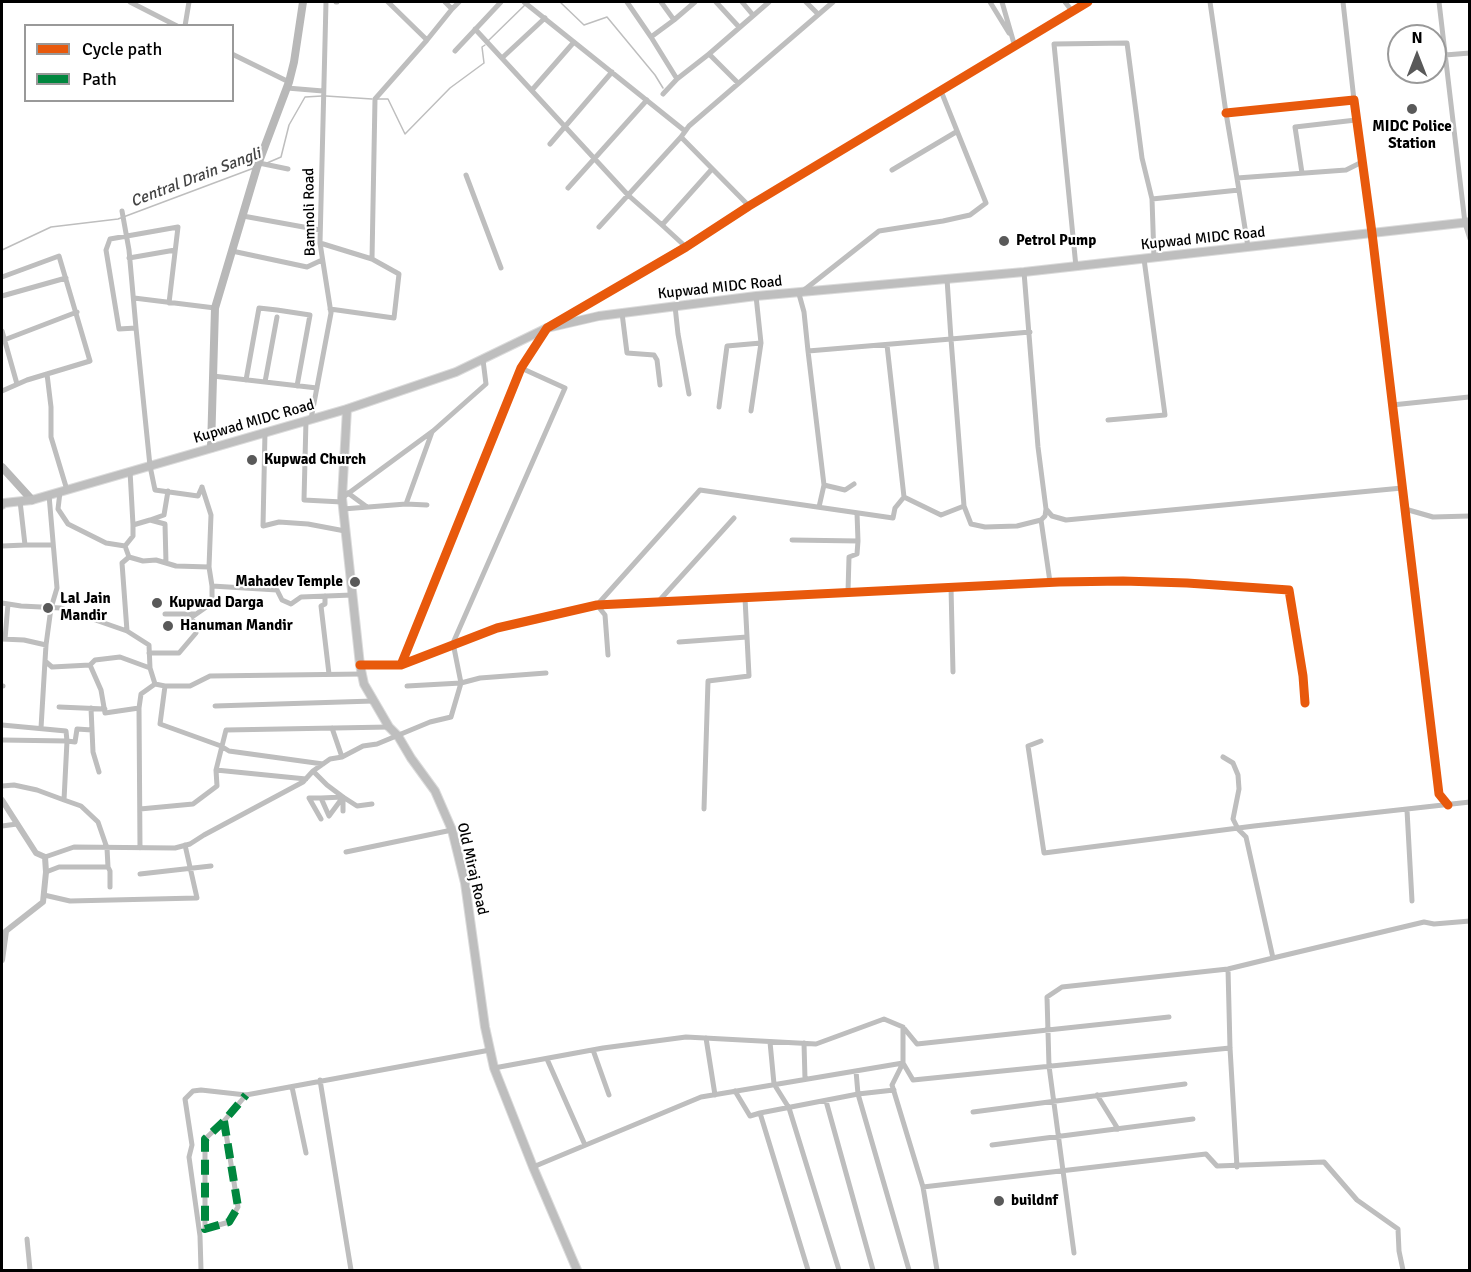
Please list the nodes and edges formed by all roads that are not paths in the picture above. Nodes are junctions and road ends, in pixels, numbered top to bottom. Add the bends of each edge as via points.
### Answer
1 (130, 2) edge
2 (189, 2) edge
3 (303, 2) edge
4 (326, 2) edge
5 (388, 2) edge
6 (445, 2) edge
7 (459, 2) edge
8 (501, 2) edge
9 (524, 2) edge
10 (627, 2) edge
11 (661, 2) edge
12 (694, 2) edge
13 (716, 2) edge
14 (742, 2) edge
15 (769, 2) edge
16 (806, 2) edge
17 (833, 2) edge
18 (990, 2) edge
19 (1002, 2) edge
20 (1065, 2) edge
21 (1088, 2) edge
22 (1210, 2) edge
23 (1343, 2) edge
24 (1439, 2) edge
25 (452, 9) junction
26 (1072, 11) junction
27 (818, 14) junction
28 (753, 15) junction
29 (544, 18) junction
30 (674, 20) junction
31 (173, 24) edge
32 (185, 24) edge
33 (1442, 24) edge
34 (739, 27) junction
35 (475, 29) junction
36 (651, 37) junction
37 (1012, 39) junction
38 (428, 40) junction
39 (574, 42) junction
40 (1015, 47) junction
41 (455, 51) dead end
42 (1470, 52) edge
43 (709, 54) junction
44 (234, 55) edge
45 (1447, 55) edge
46 (502, 58) junction
47 (1447, 63) edge
48 (612, 72) junction
49 (677, 79) junction
50 (738, 84) junction
51 (288, 85) junction
52 (532, 90) junction
53 (323, 91) junction
54 (941, 91) junction
55 (663, 94) dead end
56 (647, 100) junction
57 (1354, 100) junction
58 (1226, 113) junction
59 (1356, 120) junction
60 (566, 126) junction
61 (685, 131) junction
62 (957, 132) junction
63 (681, 137) junction
64 (550, 144) dead end
65 (595, 158) junction
66 (1362, 162) junction
67 (259, 163) junction
68 (288, 169) dead end
69 (712, 169) junction
70 (892, 170) dead end
71 (1302, 173) junction
72 (466, 175) dead end
73 (1237, 178) junction
74 (568, 188) dead end
75 (1239, 190) junction
76 (627, 195) junction
77 (1152, 199) junction
78 (749, 206) junction
79 (122, 211) dead end
80 (243, 216) junction
81 (1468, 222) edge
82 (662, 225) junction
83 (599, 227) dead end
84 (320, 230) junction
85 (1372, 233) junction
86 (126, 237) junction
87 (1470, 239) edge
88 (320, 243) junction
89 (686, 247) junction
90 (1248, 247) junction
91 (176, 250) junction
92 (232, 251) junction
93 (129, 258) junction
94 (1154, 258) junction
95 (372, 259) junction
96 (1144, 259) junction
97 (322, 260) junction
98 (1076, 267) junction
99 (501, 268) dead end
100 (1024, 272) junction
101 (2, 277) edge
102 (66, 278) junction
103 (947, 279) junction
104 (799, 294) junction
105 (2, 296) edge
106 (756, 296) junction
107 (134, 298) junction
108 (169, 303) junction
109 (675, 306) junction
110 (215, 308) junction
111 (330, 309) junction
112 (77, 312) junction
113 (622, 313) junction
114 (277, 317) dead end
115 (136, 328) junction
116 (547, 328) junction
117 (2, 331) edge
118 (1030, 332) junction
119 (951, 339) junction
120 (4, 340) junction
121 (760, 343) junction
122 (887, 345) junction
123 (808, 351) junction
124 (483, 360) junction
125 (521, 368) junction
126 (47, 374) junction
127 (213, 376) junction
128 (246, 380) junction
129 (266, 382) junction
130 (17, 384) junction
131 (660, 385) dead end
132 (297, 386) junction
133 (317, 388) junction
134 (2, 391) edge
135 (689, 394) dead end
136 (1470, 397) edge
137 (1392, 405) junction
138 (719, 407) dead end
139 (347, 409) junction
140 (751, 411) dead end
141 (309, 420) junction
142 (1108, 420) dead end
143 (433, 431) junction
144 (265, 432) junction
145 (211, 448) junction
146 (150, 466) junction
147 (2, 467) edge
148 (130, 471) junction
149 (854, 484) dead end
150 (824, 485) junction
151 (1402, 488) junction
152 (63, 491) junction
153 (168, 491) junction
154 (49, 495) junction
155 (904, 497) junction
156 (32, 500) junction
157 (344, 500) junction
158 (20, 501) junction
159 (2, 503) edge
160 (406, 504) junction
161 (427, 505) dead end
162 (964, 506) junction
163 (367, 507) junction
164 (819, 507) junction
165 (1046, 509) junction
166 (1405, 509) junction
167 (858, 513) junction
168 (1470, 516) edge
169 (734, 518) dead end
170 (150, 520) junction
171 (1041, 520) junction
172 (133, 525) junction
173 (345, 531) junction
174 (792, 540) dead end
175 (858, 541) junction
176 (25, 545) junction
177 (53, 545) junction
178 (2, 546) edge
179 (125, 546) junction
180 (129, 557) junction
181 (166, 563) junction
182 (209, 567) junction
183 (1050, 582) junction
184 (212, 586) junction
185 (951, 587) junction
186 (848, 592) junction
187 (352, 595) junction
188 (325, 596) junction
189 (745, 598) junction
190 (658, 602) junction
191 (5, 603) edge
192 (597, 605) junction
193 (51, 608) junction
194 (165, 614) dead end
195 (196, 614) junction
196 (127, 631) junction
197 (747, 637) junction
198 (3, 639) edge
199 (679, 642) dead end
200 (453, 643) junction
201 (46, 645) junction
202 (149, 653) junction
203 (608, 655) dead end
204 (45, 661) junction
205 (90, 665) junction
206 (401, 665) junction
207 (150, 668) junction
208 (361, 670) junction
209 (953, 672) dead end
210 (546, 673) dead end
211 (329, 674) junction
212 (461, 683) junction
213 (155, 684) junction
214 (165, 686) junction
215 (407, 686) dead end
216 (373, 701) junction
217 (1305, 703) dead end
218 (215, 706) dead end
219 (59, 707) dead end
220 (91, 708) junction
221 (139, 708) junction
222 (105, 709) junction
223 (2, 725) edge
224 (389, 727) junction
225 (41, 728) junction
226 (332, 728) junction
227 (92, 730) junction
228 (398, 735) junction
229 (2, 741) edge
230 (67, 741) junction
231 (1041, 741) dead end
232 (221, 746) junction
233 (1223, 757) dead end
234 (342, 758) junction
235 (323, 764) junction
236 (216, 770) junction
237 (313, 771) junction
238 (99, 772) dead end
239 (306, 779) junction
240 (2, 786) edge
241 (343, 797) junction
242 (321, 798) junction
243 (2, 800) edge
244 (64, 800) junction
245 (1470, 802) edge
246 (372, 804) dead end
247 (1449, 805) junction
248 (140, 809) junction
249 (704, 809) dead end
250 (1407, 810) junction
251 (343, 811) dead end
252 (321, 819) dead end
253 (17, 824) junction
254 (2, 826) edge
255 (1238, 829) junction
256 (452, 830) junction
257 (185, 845) junction
258 (107, 848) junction
259 (140, 848) junction
260 (346, 852) dead end
261 (45, 857) junction
262 (211, 866) dead end
263 (108, 867) junction
264 (191, 869) junction
265 (45, 872) junction
266 (140, 874) dead end
267 (111, 887) dead end
268 (44, 895) junction
269 (1412, 901) dead end
270 (1470, 921) edge
271 (4, 928) edge
272 (1273, 958) junction
273 (2, 959) edge
274 (1228, 969) junction
275 (1169, 1017) dead end
276 (903, 1027) junction
277 (1048, 1030) junction
278 (706, 1038) junction
279 (770, 1042) junction
280 (804, 1043) junction
281 (1230, 1048) junction
282 (490, 1050) junction
283 (593, 1050) junction
284 (547, 1059) junction
285 (903, 1063) junction
286 (1049, 1066) junction
287 (494, 1068) junction
288 (856, 1071) junction
289 (805, 1079) junction
290 (320, 1080) junction
291 (774, 1084) junction
292 (1185, 1084) dead end
293 (292, 1087) junction
294 (894, 1090) junction
295 (735, 1091) junction
296 (858, 1094) junction
297 (246, 1095) junction
298 (609, 1095) dead end
299 (715, 1095) junction
300 (1097, 1095) junction
301 (826, 1101) junction
302 (1054, 1101) junction
303 (789, 1108) junction
304 (974, 1112) dead end
305 (760, 1113) junction
306 (1192, 1119) dead end
307 (224, 1121) junction
308 (1118, 1130) junction
309 (1059, 1137) junction
310 (585, 1145) junction
311 (992, 1145) dead end
312 (306, 1153) dead end
313 (533, 1167) junction
314 (1238, 1167) junction
315 (1063, 1171) junction
316 (923, 1188) junction
317 (27, 1239) dead end
318 (1074, 1253) dead end
319 (30, 1270) edge
320 (201, 1270) edge
321 (351, 1270) edge
322 (578, 1270) edge
323 (808, 1270) edge
324 (839, 1270) edge
325 (873, 1270) edge
326 (909, 1270) edge
327 (937, 1270) edge
328 (1403, 1270) edge

1 - 31 street
2 - 32 street
3 - 51 main road
4 - 53 street, Bamnoli Road
5 - 38 street
6 - 25 street
7 - 25 street
8 - 35 street
9 - 29 street
10 - 36 street
11 - 30 street
12 - 30 street
13 - 34 street
14 - 28 street
15 - 28 street
16 - 27 street
17 - 27 street
18 - 37 street
19 - 37 street
20 - 26 street
21 - 26 street
22 - 58 street
23 - 57 street
24 - 33 street
25 - 38 street
26 - 40 street
27 - 50 street
28 - 34 street
29 - 39 street
29 - 46 street
30 - 36 street
34 - 43 street
35 - 41 street
35 - 46 street
36 - 49 street
37 - 40 street
38 - 95 street via 375,99
39 - 48 street
39 - 52 street
40 - 54 street
42 - 45 street
43 - 49 street
43 - 50 street
44 - 51 street
46 - 52 street
47 - 81 street
48 - 56 street
48 - 60 street
49 - 55 street
50 - 61 street
51 - 53 street
51 - 67 main road
52 - 60 street
53 - 84 street, Bamnoli Road
54 - 62 street
54 - 78 street
56 - 61 street
56 - 65 street
57 - 58 street
57 - 59 street
58 - 73 street
59 - 66 street
59 - 71 street via 1295,127
60 - 64 street
60 - 65 street
61 - 63 street
62 - 70 street
62 - 104 street via 986,203 970,215 879,231
63 - 69 street
63 - 76 street
65 - 74 street
65 - 76 street
66 - 71 street via 1346,170
66 - 85 street
67 - 68 street
67 - 80 main road
69 - 78 street
69 - 82 street
71 - 73 street
72 - 99 street
73 - 75 street
75 - 77 street
75 - 90 street
76 - 82 street
76 - 83 street
77 - 94 street
77 - 98 street via 1142,158 1127,43 1054,44
78 - 89 street
79 - 86 street
80 - 84 street
80 - 92 main road
81 - 85 main road, Kupwad MIDC Road
81 - 87 street
82 - 89 street
84 - 88 street, Bamnoli Road
85 - 90 main road, Kupwad MIDC Road
85 - 137 street
86 - 91 street via 178,227
86 - 93 street
86 - 115 street via 110,239 106,250 119,329
88 - 95 street
88 - 97 street, Bamnoli Road
89 - 116 street
90 - 94 main road, Kupwad MIDC Road
91 - 93 street
91 - 108 street
92 - 97 street via 306,267
92 - 110 main road
93 - 107 street
94 - 96 main road, Kupwad MIDC Road
95 - 111 street via 399,274 394,318
96 - 98 main road, Kupwad MIDC Road
96 - 142 street via 1165,415
97 - 111 street, Bamnoli Road
98 - 100 main road, Kupwad MIDC Road
100 - 103 main road, Kupwad MIDC Road
100 - 118 street
101 - 102 street via 60,256
102 - 105 street
102 - 112 street
103 - 104 main road, Kupwad MIDC Road
103 - 119 street
104 - 106 main road, Kupwad MIDC Road
104 - 123 street
106 - 109 main road, Kupwad MIDC Road
106 - 121 street
107 - 108 street
107 - 115 street
108 - 110 street
109 - 113 main road, Kupwad MIDC Road
109 - 135 street
110 - 127 main road
111 - 133 street, Bamnoli Road
112 - 120 street
112 - 126 street via 90,361
113 - 116 main road, Kupwad MIDC Road
113 - 131 street via 627,353 654,355
114 - 129 street
115 - 146 street
116 - 124 main road, Kupwad MIDC Road
116 - 125 street
117 - 120 street
118 - 119 street
118 - 165 street
119 - 122 street
119 - 162 street
120 - 130 street
121 - 138 street via 727,346
121 - 140 street
122 - 123 street
122 - 155 street
123 - 150 street
124 - 139 main road, Kupwad MIDC Road
124 - 143 street via 486,384
125 - 200 street via 565,388
125 - 206 street
126 - 130 street
126 - 152 street via 51,437
127 - 128 street
127 - 145 main road
128 - 129 street
128 - 132 street via 259,308 278,310 310,315
129 - 132 street
130 - 134 street
132 - 133 street
133 - 141 street, Bamnoli Road
136 - 137 street
137 - 151 street
139 - 141 main road, Kupwad MIDC Road
139 - 157 main road, Old Miraj Road
141 - 144 main road, Kupwad MIDC Road
141 - 157 street, Bamnoli Road via 304,500
143 - 157 street
143 - 160 street
144 - 145 main road, Kupwad MIDC Road
144 - 173 street via 263,526 279,522
145 - 146 main road, Kupwad MIDC Road
146 - 148 main road, Kupwad MIDC Road
146 - 153 street via 154,490
147 - 156 main road
148 - 152 main road, Kupwad MIDC Road
148 - 172 street
149 - 150 street via 845,490
150 - 164 street
151 - 165 street via 1066,520 1052,516
151 - 166 street
152 - 154 main road, Kupwad MIDC Road
152 - 179 street via 58,509 68,524 106,543
153 - 170 street via 164,515
153 - 182 street via 198,496 202,487 211,515
154 - 156 main road, Kupwad MIDC Road
154 - 177 street
155 - 162 street via 941,515
155 - 167 street via 893,518
156 - 158 main road, Kupwad MIDC Road
157 - 163 street
157 - 163 street
157 - 173 main road, Old Miraj Road
158 - 159 main road, Kupwad MIDC Road
158 - 176 street
160 - 161 street
160 - 163 street
162 - 171 street via 971,524 985,527
164 - 167 street
164 - 192 street via 700,490
165 - 171 street
166 - 168 street via 1432,517
166 - 247 street via 1439,794
167 - 175 street
169 - 190 street
170 - 172 street
170 - 181 street via 165,524
171 - 183 street
172 - 179 street via 133,536
173 - 187 main road, Old Miraj Road
174 - 175 street
175 - 186 street via 857,554 849,557
176 - 177 street
176 - 178 street
177 - 193 street via 57,588
179 - 180 street
180 - 181 street
180 - 196 street via 122,563
181 - 182 street
182 - 184 street
183 - 185 street
183 - 217 street via 1134,581 1289,590
184 - 188 street via 277,590 282,600 291,604 302,597
184 - 195 street via 212,603
185 - 186 street
185 - 209 street
186 - 189 street
187 - 188 street
187 - 208 main road, Old Miraj Road
188 - 211 street via 321,606
189 - 190 street
189 - 197 street
190 - 192 street
191 - 193 street
191 - 198 street
192 - 200 street via 497,628
192 - 203 street via 605,615
193 - 196 street
193 - 201 street
194 - 195 street
195 - 202 street via 192,617 196,633 179,653
196 - 202 street via 149,645
197 - 199 street
197 - 249 street via 749,676 708,681
198 - 201 street
200 - 206 street
200 - 212 street
201 - 204 street
202 - 207 street
204 - 205 street via 52,667
204 - 225 street
205 - 207 street via 95,660 120,657
205 - 222 street
206 - 208 street
207 - 213 street
208 - 211 street
208 - 216 main road, Old Miraj Road
210 - 212 street
211 - 214 street via 210,676 190,686
212 - 215 street
212 - 228 street via 451,717
213 - 214 street
213 - 221 street via 141,694
214 - 232 street via 160,724
216 - 218 street
216 - 224 main road, Old Miraj Road
219 - 220 street
220 - 222 street
220 - 227 street
221 - 222 street via 105,713
221 - 248 street
223 - 225 street
224 - 226 street
224 - 228 main road, Old Miraj Road
225 - 230 street via 66,731
226 - 232 street via 226,730
226 - 234 street
227 - 230 street via 77,729 75,742
227 - 238 street
228 - 234 street via 363,746
228 - 256 main road, Old Miraj Road via 435,791
229 - 230 street
230 - 244 street
231 - 255 street via 1028,746 1044,853
232 - 235 street via 229,751
232 - 236 street
233 - 255 street via 1233,763 1238,775 1233,819
234 - 235 street
235 - 237 street
236 - 239 street
236 - 248 street via 217,786 193,804
237 - 239 street
237 - 241 street
239 - 257 street
240 - 244 street via 37,790
241 - 242 street
241 - 242 street via 329,816
241 - 246 street via 357,806
241 - 251 street
242 - 252 street via 309,798
243 - 253 street
244 - 258 street via 81,806 95,819
245 - 247 street
247 - 250 street
248 - 259 street
250 - 255 street
250 - 269 street
253 - 254 street
253 - 261 street via 36,853
255 - 272 street via 1246,837
256 - 260 street
256 - 282 main road, Old Miraj Road via 465,883
257 - 259 street
257 - 264 street
258 - 259 street
258 - 261 street via 74,847
258 - 263 street
261 - 265 street
262 - 264 street
263 - 265 street via 59,867
263 - 267 street
264 - 266 street
264 - 268 street via 197,898 70,901
265 - 268 street
268 - 271 street via 43,902
270 - 272 street via 1424,922
271 - 273 street
272 - 274 street
274 - 277 street via 1062,987 1047,998
274 - 281 street
275 - 277 street
276 - 277 street via 917,1044
276 - 280 street via 884,1019 816,1044
276 - 285 street
277 - 286 street
278 - 279 street
278 - 283 street via 686,1037
278 - 299 street
279 - 280 street
279 - 291 street
280 - 289 street
281 - 286 street
281 - 314 street
282 - 287 main road, Old Miraj Road
282 - 290 street
283 - 284 street
283 - 298 street
284 - 287 street
284 - 310 street
285 - 286 street via 913,1080
285 - 288 street
285 - 294 street via 892,1085
286 - 302 street
287 - 313 main road, Old Miraj Road
288 - 289 street
288 - 296 street
289 - 291 street
290 - 293 street
290 - 321 street
291 - 295 street
291 - 303 street
292 - 300 street
293 - 297 street
293 - 312 street
294 - 296 street
294 - 316 street
295 - 299 street
295 - 305 street via 750,1116
296 - 301 street
296 - 326 street
297 - 307 street
297 - 320 street via 201,1090 193,1091 185,1100
299 - 310 street via 701,1097
300 - 302 street
300 - 308 street
301 - 303 street
301 - 325 street
302 - 304 street
302 - 309 street
303 - 305 street
303 - 324 street
305 - 323 street
306 - 308 street
307 - 307 street via 205,1139 205,1229 229,1222 238,1208
308 - 309 street
309 - 311 street
309 - 315 street
310 - 313 street
313 - 322 main road, Old Miraj Road
314 - 315 street via 1217,1166 1206,1154
314 - 328 street via 1324,1162 1358,1200 1398,1229
315 - 316 street
315 - 318 street
316 - 327 street
317 - 319 street

